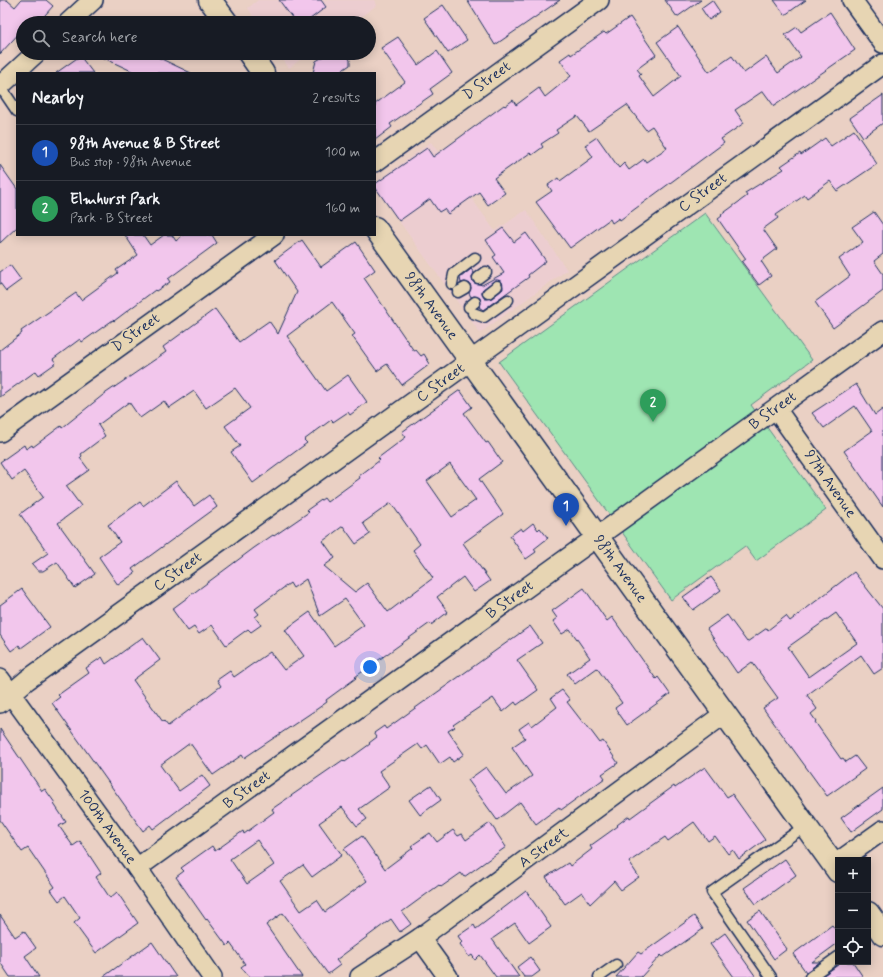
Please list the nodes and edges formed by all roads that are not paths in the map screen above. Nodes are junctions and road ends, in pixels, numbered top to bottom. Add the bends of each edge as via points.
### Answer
1 (93, 0) edge
2 (599, 0) edge
3 (852, 0) edge
4 (76, 16) edge
5 (883, 43) edge
6 (28, 60) edge
7 (254, 60) edge
8 (883, 64) edge
9 (262, 72) edge
10 (0, 86) edge
11 (16, 110) edge
12 (376, 161) edge
13 (376, 229) edge
14 (273, 236) edge
15 (475, 258) dead end
16 (497, 286) dead end
17 (458, 288) dead end
18 (488, 293) dead end
19 (508, 300) dead end
20 (472, 307) dead end
21 (883, 331) edge
22 (470, 361) junction
23 (776, 410) junction
24 (0, 432) edge
25 (597, 538) junction
26 (883, 559) edge
27 (4, 692) edge
28 (724, 714) junction
29 (805, 826) junction
30 (883, 830) edge
31 (848, 857) edge
32 (835, 861) edge
33 (137, 868) junction
34 (420, 938) junction
35 (835, 960) edge
36 (616, 965) dead end
37 (212, 977) edge
38 (360, 977) edge
39 (448, 977) edge
40 (599, 977) edge
41 (771, 977) edge
42 (810, 977) edge

1 - 4 street
2 - 12 street, D Street
3 - 5 street
6 - 10 street
7 - 9 main road
8 - 22 street, C Street
10 - 11 lane
13 - 22 main road, 98th Avenue
14 - 24 street, D Street
15 - 17 lane via 454,274
16 - 18 lane
19 - 20 lane via 484,317
21 - 23 street, B Street
22 - 25 main road, 98th Avenue
22 - 27 street, C Street via 27,680
23 - 25 street, B Street
23 - 26 street, 97th Avenue
25 - 28 main road, 98th Avenue
25 - 33 street, B Street
27 - 33 street, 100th Avenue
28 - 29 main road, 98th Avenue
28 - 34 street, A Street
29 - 32 main road, 98th Avenue
29 - 41 lane via 712,892
30 - 31 street
33 - 37 street, 100th Avenue
34 - 38 street, A Street
34 - 39 street
35 - 42 lane
36 - 40 lane

